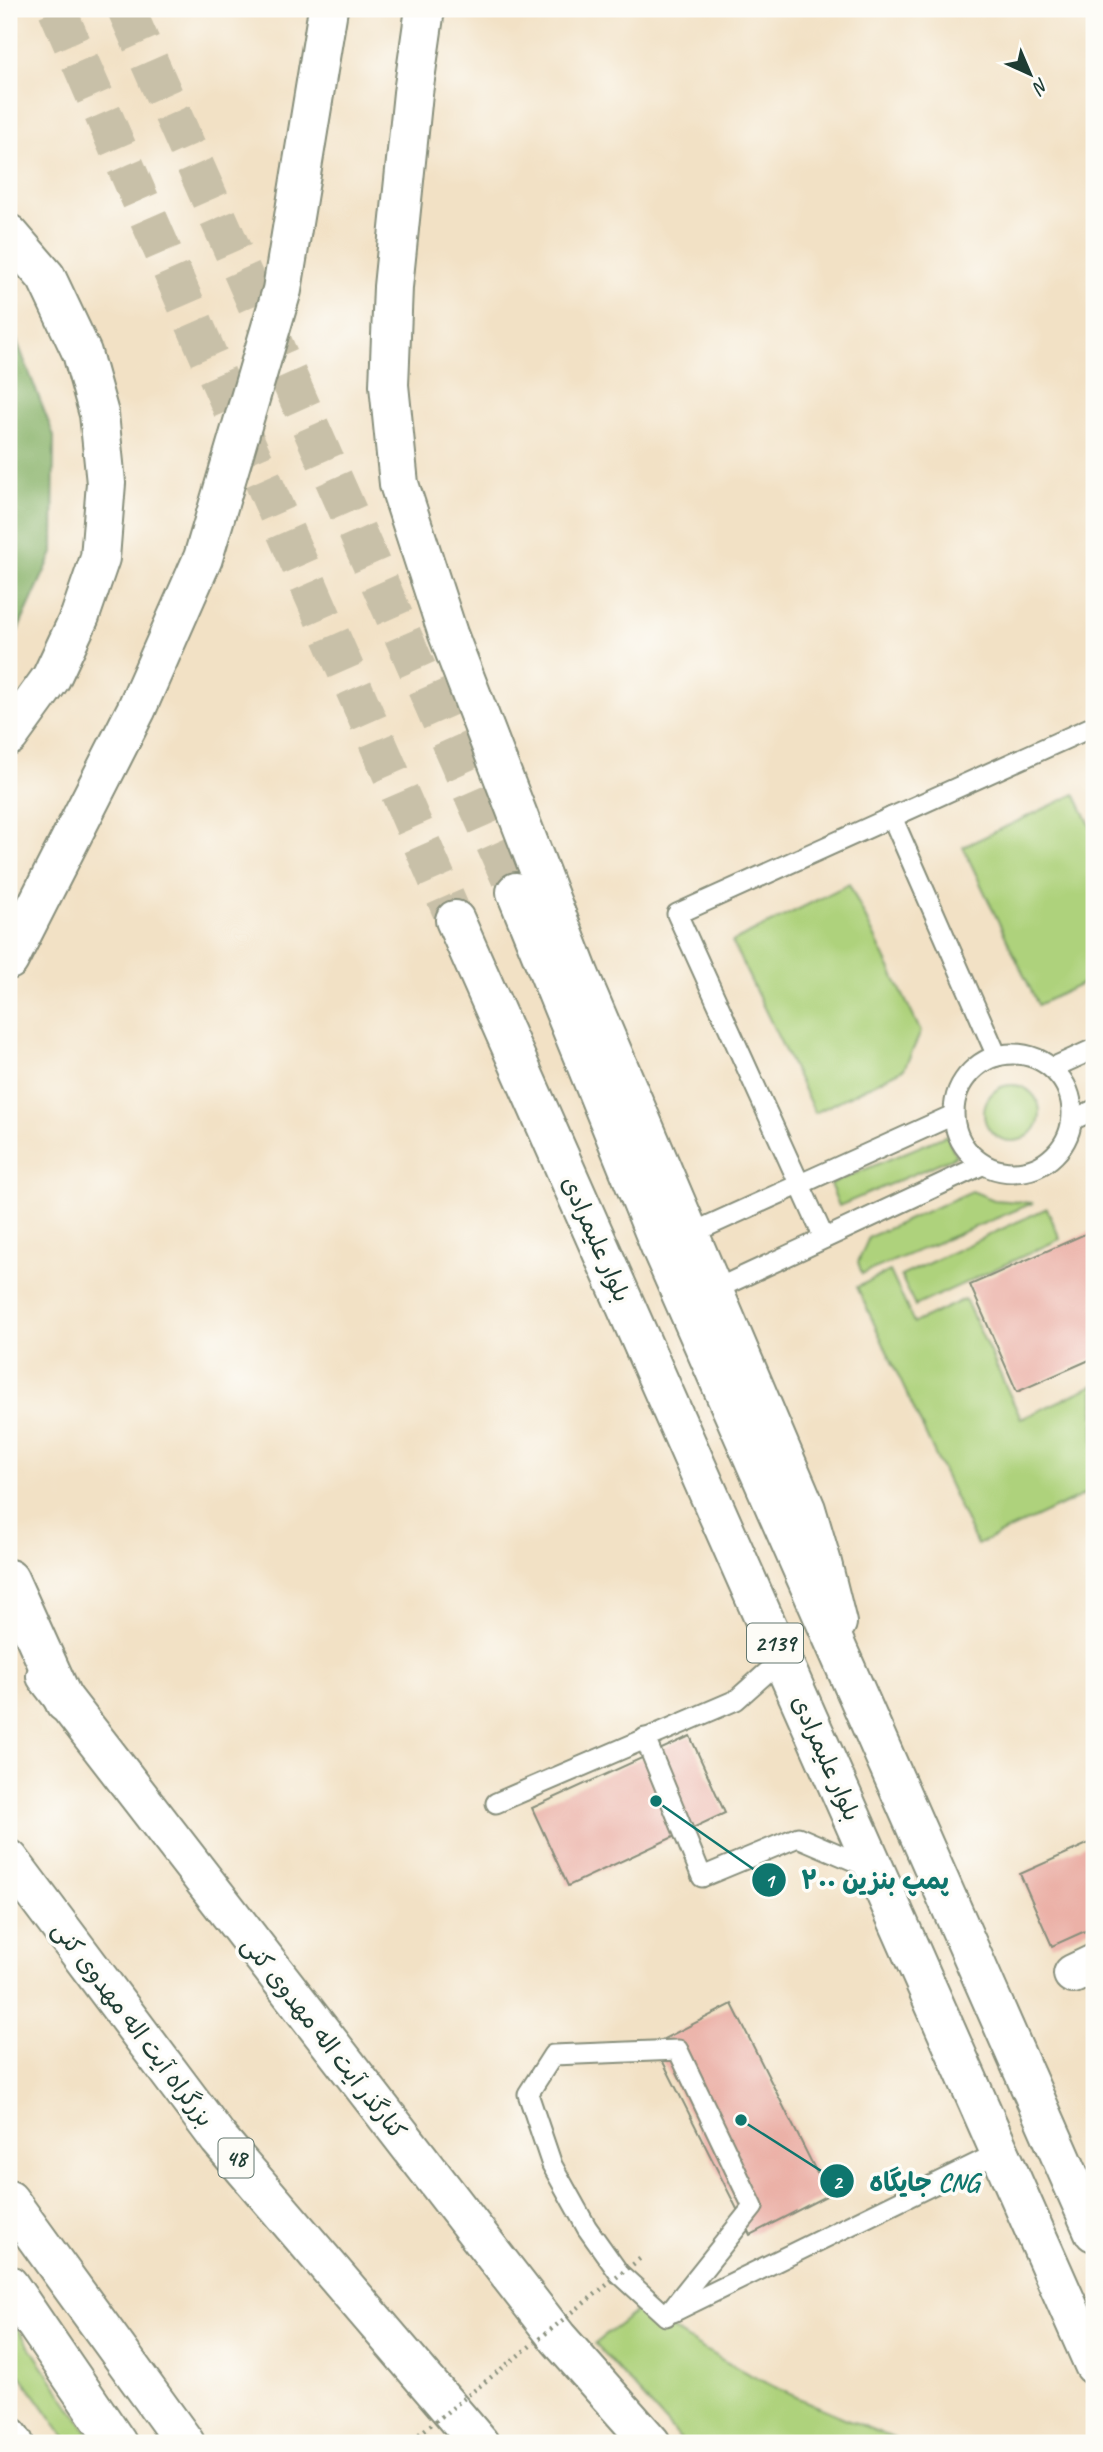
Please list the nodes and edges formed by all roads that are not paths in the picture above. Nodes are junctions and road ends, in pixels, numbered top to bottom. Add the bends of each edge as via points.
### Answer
1 (328, 9) edge
2 (425, 9) edge
3 (9, 233) edge
4 (1094, 726) edge
5 (9, 736) edge
6 (892, 817) junction
7 (516, 892) tunnel mouth
8 (455, 920) tunnel mouth
9 (9, 960) edge
10 (1094, 1049) edge
11 (997, 1056) junction
12 (1052, 1068) junction
13 (1094, 1110) edge
14 (953, 1115) junction
15 (1072, 1120) junction
16 (982, 1165) junction
17 (799, 1184) junction
18 (690, 1234) junction
19 (824, 1238) junction
20 (714, 1290) junction
21 (9, 1579) edge
22 (9, 1623) edge
23 (782, 1658) junction
24 (849, 1676) junction
25 (65, 1703) junction
26 (645, 1738) junction
27 (496, 1803) dead end
28 (9, 1859) edge
29 (876, 1870) junction
30 (1000, 2152) junction
31 (9, 2200) edge
32 (1094, 2232) edge
33 (9, 2285) edge
34 (666, 2316) junction
35 (1094, 2365) edge
36 (9, 2436) edge
37 (647, 2440) edge
38 (14, 2443) edge
39 (117, 2443) edge
40 (185, 2443) edge
41 (479, 2443) edge

1 - 9 main road via 282,290 203,558 136,710
2 - 18 main road via 393,286 389,385 399,484 448,634 580,976
3 - 5 main road via 46,277 82,353 99,414 106,483 100,558 80,616 51,678
4 - 6 lane
6 - 11 lane
6 - 17 lane via 677,914
7 - 24 main road, 2139 via 660,1247
8 - 23 main road, بلوار علیمرادی / 2139
10 - 12 lane
11 - 12 lane via 1035,1058
11 - 14 lane via 965,1078
12 - 15 lane via 1064,1082
13 - 15 lane
14 - 16 lane via 967,1152
14 - 17 lane
15 - 16 lane via 1055,1155 1040,1166 1021,1172
16 - 19 lane
17 - 18 lane
17 - 19 lane
18 - 20 main road
19 - 20 lane
20 - 24 main road via 806,1509
21 - 25 main road
22 - 25 main road, کنارگذر آیت اله مهدوی کنی
23 - 26 lane via 736,1700
23 - 29 main road, بلوار علیمرادی / 2139
24 - 32 main road, 2139
25 - 37 main road, کنارگذر آیت اله مهدوی کنی via 558,2338
26 - 27 lane
26 - 29 lane via 702,1877 798,1838
28 - 41 main road, بزرگراه آیت اله مهدوی کنی / 48 via 219,2138
29 - 30 main road, بلوار علیمرادی / 2139
30 - 34 lane
30 - 35 main road, بلوار علیمرادی / 2139
31 - 40 main road
33 - 39 main road
34 - 34 lane via 619,2273 552,2165 528,2094 553,2055 678,2050 753,2207
36 - 38 main road

